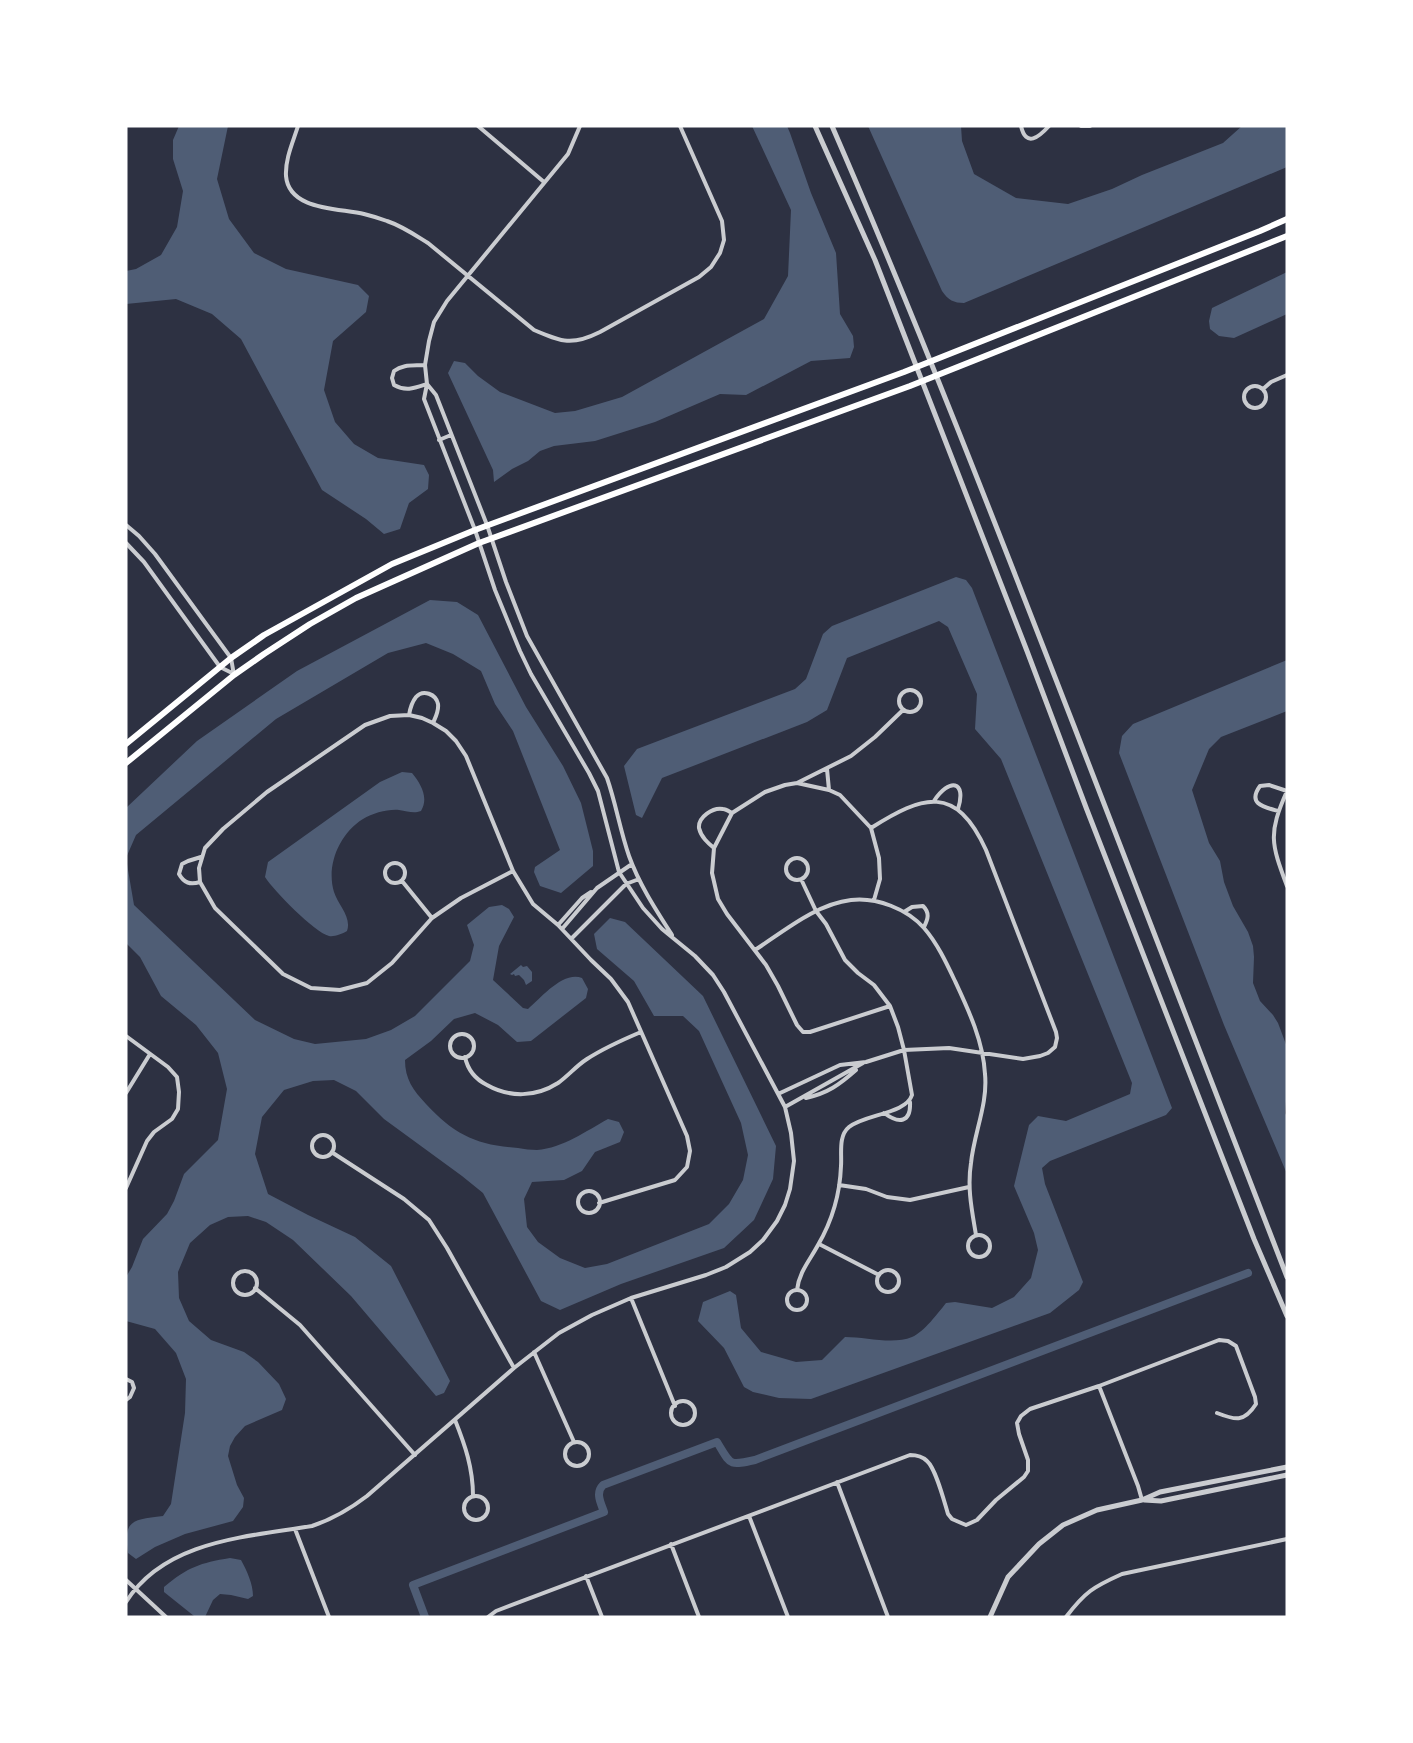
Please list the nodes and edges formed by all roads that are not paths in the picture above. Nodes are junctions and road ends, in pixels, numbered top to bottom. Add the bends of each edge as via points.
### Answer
1 (298, 126) edge
2 (478, 126) edge
3 (580, 126) edge
4 (680, 126) edge
5 (815, 126) edge
6 (832, 126) edge
7 (1021, 126) edge
8 (1049, 126) edge
9 (1081, 126) edge
10 (1090, 126) edge
11 (543, 182) junction
12 (1287, 219) edge
13 (1287, 236) edge
14 (467, 277) junction
15 (931, 361) junction
16 (425, 365) junction
17 (915, 368) junction
18 (936, 375) junction
19 (1287, 375) edge
20 (921, 381) junction
21 (427, 384) junction
22 (1263, 388) junction
23 (451, 435) junction
24 (439, 440) junction
25 (126, 525) edge
26 (487, 525) junction
27 (475, 530) junction
28 (492, 538) junction
29 (126, 543) edge
30 (479, 543) junction
31 (231, 658) junction
32 (220, 667) junction
33 (234, 675) junction
34 (903, 710) junction
35 (409, 715) junction
36 (433, 723) junction
37 (126, 744) edge
38 (126, 763) edge
39 (827, 769) junction
40 (797, 783) junction
41 (829, 790) junction
42 (1287, 791) edge
43 (934, 801) junction
44 (958, 808) junction
45 (1278, 811) junction
46 (732, 813) junction
47 (871, 828) junction
48 (714, 848) junction
49 (201, 857) junction
50 (632, 864) junction
51 (513, 871) junction
52 (619, 872) junction
53 (639, 879) junction
54 (801, 879) junction
55 (402, 880) junction
56 (200, 882) junction
57 (626, 884) junction
58 (1287, 886) edge
59 (597, 888) junction
60 (874, 900) junction
61 (816, 911) junction
62 (904, 912) junction
63 (432, 918) junction
64 (558, 925) junction
65 (924, 927) junction
66 (562, 929) junction
67 (572, 938) junction
68 (674, 938) junction
69 (755, 950) junction
70 (890, 1006) junction
71 (641, 1032) junction
72 (126, 1036) edge
73 (904, 1050) junction
74 (982, 1053) junction
75 (150, 1054) junction
76 (465, 1057) junction
77 (866, 1062) junction
78 (126, 1093) edge
79 (778, 1094) junction
80 (910, 1101) junction
81 (784, 1107) junction
82 (884, 1113) junction
83 (333, 1153) junction
84 (839, 1185) junction
85 (969, 1187) junction
86 (126, 1188) edge
87 (599, 1203) junction
88 (976, 1235) junction
89 (819, 1244) junction
90 (879, 1275) junction
91 (1287, 1277) edge
92 (255, 1288) junction
93 (797, 1290) junction
94 (632, 1298) junction
95 (1287, 1316) edge
96 (534, 1352) junction
97 (514, 1368) junction
98 (126, 1379) edge
99 (1099, 1386) junction
100 (126, 1400) edge
101 (675, 1406) junction
102 (1217, 1413) dead end
103 (455, 1420) junction
104 (574, 1442) junction
105 (415, 1455) junction
106 (1287, 1467) edge
107 (1287, 1475) edge
108 (837, 1482) junction
109 (473, 1496) junction
110 (1142, 1500) junction
111 (749, 1516) junction
112 (295, 1529) junction
113 (1287, 1539) edge
114 (671, 1544) junction
115 (586, 1576) junction
116 (126, 1580) edge
117 (135, 1589) junction
118 (126, 1602) edge
119 (166, 1617) edge
120 (329, 1617) edge
121 (488, 1617) edge
122 (602, 1617) edge
123 (699, 1617) edge
124 (788, 1617) edge
125 (888, 1617) edge
126 (990, 1617) edge
127 (1066, 1617) edge

1 - 14 street via 286,178 302,200 390,222 428,243
2 - 11 street
3 - 11 street via 568,153
4 - 14 street via 722,221 724,240 720,253 699,276 600,332 583,340 567,341 534,330
5 - 17 street via 875,260
6 - 15 street
7 - 8 street via 1023,134 1033,139
9 - 10 street
11 - 14 street
12 - 15 main road
13 - 18 main road
14 - 16 street via 434,322
15 - 17 main road
15 - 18 street
16 - 21 street
16 - 21 street via 404,366 394,371 392,378 401,389
17 - 20 street
17 - 26 main road
18 - 20 main road
18 - 91 street
19 - 22 street
20 - 28 main road
20 - 95 street
21 - 23 street via 436,395
21 - 24 street via 424,399
22 - 22 street via 1247,388 1247,405 1263,405
23 - 24 street
23 - 26 street
24 - 27 street
25 - 31 street via 155,554
26 - 27 main road
26 - 28 street
27 - 30 street
27 - 31 main road via 392,564
28 - 30 main road
28 - 50 street via 527,636 608,778
29 - 32 street
30 - 33 main road via 356,598
30 - 52 street via 531,674 598,791
31 - 32 main road
31 - 33 street
32 - 33 street
32 - 37 main road
33 - 38 main road
34 - 34 street via 913,713 919,709 921,699 917,693 903,693 899,699
34 - 39 street via 851,756
35 - 36 street
35 - 36 street via 415,698 432,694 439,707
35 - 49 street via 390,716 365,725 267,792 224,829
36 - 51 street via 456,741 466,756
39 - 40 street
39 - 41 street
40 - 41 street
40 - 46 street via 765,792
41 - 47 street via 840,795
42 - 45 street
42 - 45 street via 1269,785 1260,786 1255,793 1260,805
43 - 44 street
43 - 44 street via 946,787 956,786 961,799
43 - 47 street via 897,811
44 - 74 street via 978,832 986,850 1057,1038 1055,1047 1040,1056 1023,1059
45 - 58 street via 1273,838
46 - 48 street
46 - 48 street via 716,809 703,817 700,832
47 - 60 street via 880,879
48 - 69 street via 712,873 718,898
49 - 56 street
49 - 56 street via 182,864 179,874 189,884
50 - 52 street
50 - 53 street
51 - 63 street
51 - 64 street via 533,904
52 - 57 street
52 - 59 street
53 - 57 street
53 - 68 street
54 - 54 street via 807,874 806,863 792,859 786,872 790,878
54 - 61 street
55 - 55 street via 404,866 389,864 385,870 387,878 395,883
55 - 63 street
56 - 63 street via 215,908 283,974 312,988 340,990 367,983 392,963
57 - 67 street
57 - 68 street via 649,915
59 - 64 street via 582,898
59 - 66 street
60 - 61 street via 850,900
60 - 62 street
61 - 69 street
61 - 70 street via 845,960 874,985
62 - 65 street
62 - 65 street via 923,906 928,916
64 - 66 street
65 - 74 street via 958,990
66 - 67 street
67 - 71 street via 628,1002
68 - 79 street via 713,975
69 - 70 street via 803,1032
70 - 73 street
71 - 76 street via 602,1049 559,1082 538,1092 517,1095 489,1087 473,1075
71 - 87 street via 687,1136 687,1167 675,1180
72 - 75 street
73 - 74 street via 949,1048
73 - 77 street
73 - 80 street via 912,1086
74 - 85 street via 986,1074 984,1096
75 - 78 street
75 - 86 street via 177,1077 178,1109 147,1141
76 - 76 street via 472,1053 473,1041 467,1035 459,1035 451,1042 451,1049 455,1055
77 - 79 street via 840,1065
77 - 81 street via 822,1094
79 - 81 street
80 - 82 street
80 - 82 street via 910,1110 901,1121
81 - 94 street via 794,1161 790,1189 764,1240 726,1267
82 - 84 street via 848,1127 843,1136
83 - 83 street via 334,1142 330,1137 320,1135 314,1139 315,1154 326,1157
83 - 97 street via 429,1220
84 - 85 street via 910,1200
84 - 89 street
85 - 88 street
87 - 87 street via 590,1191 578,1200 579,1208 589,1213
88 - 88 street via 969,1242 969,1249 972,1255 982,1257 989,1253 990,1241
89 - 90 street
89 - 93 street via 803,1269
90 - 90 street via 877,1282 882,1291 889,1292 899,1284 892,1271
92 - 92 street via 255,1277 249,1272 235,1277 234,1288 239,1293 246,1294
92 - 105 street via 300,1325
93 - 93 street via 790,1292 786,1302 797,1311 803,1309 807,1300
94 - 96 street via 559,1333
94 - 101 street
96 - 97 street
96 - 104 street
97 - 103 street
98 - 100 street via 135,1388
99 - 102 street via 1218,1340 1228,1341 1236,1346 1256,1404 1247,1416 1240,1418
99 - 108 street via 1030,1409 1021,1416 1018,1434 1028,1471 977,1520 966,1525 952,1519 932,1468 917,1455
99 - 110 street
101 - 101 street via 675,1421 686,1425 692,1420 695,1410 691,1404 681,1402
103 - 105 street
103 - 109 street via 468,1455
104 - 104 street via 566,1449 565,1457 579,1466 588,1458 588,1449
105 - 112 street via 349,1510 327,1521
106 - 110 street via 1160,1492
107 - 110 street via 1161,1501
108 - 111 street
108 - 125 street
109 - 109 street via 466,1500 464,1508 470,1519 479,1520 485,1516 488,1505 484,1498
110 - 126 street via 1097,1510 1063,1525 1008,1576
111 - 114 street
111 - 124 street
112 - 117 street via 187,1552 158,1568
112 - 120 street
113 - 127 street via 1122,1574 1097,1585
114 - 115 street
114 - 123 street
115 - 121 street
115 - 122 street
116 - 117 street
117 - 118 street
117 - 119 street

